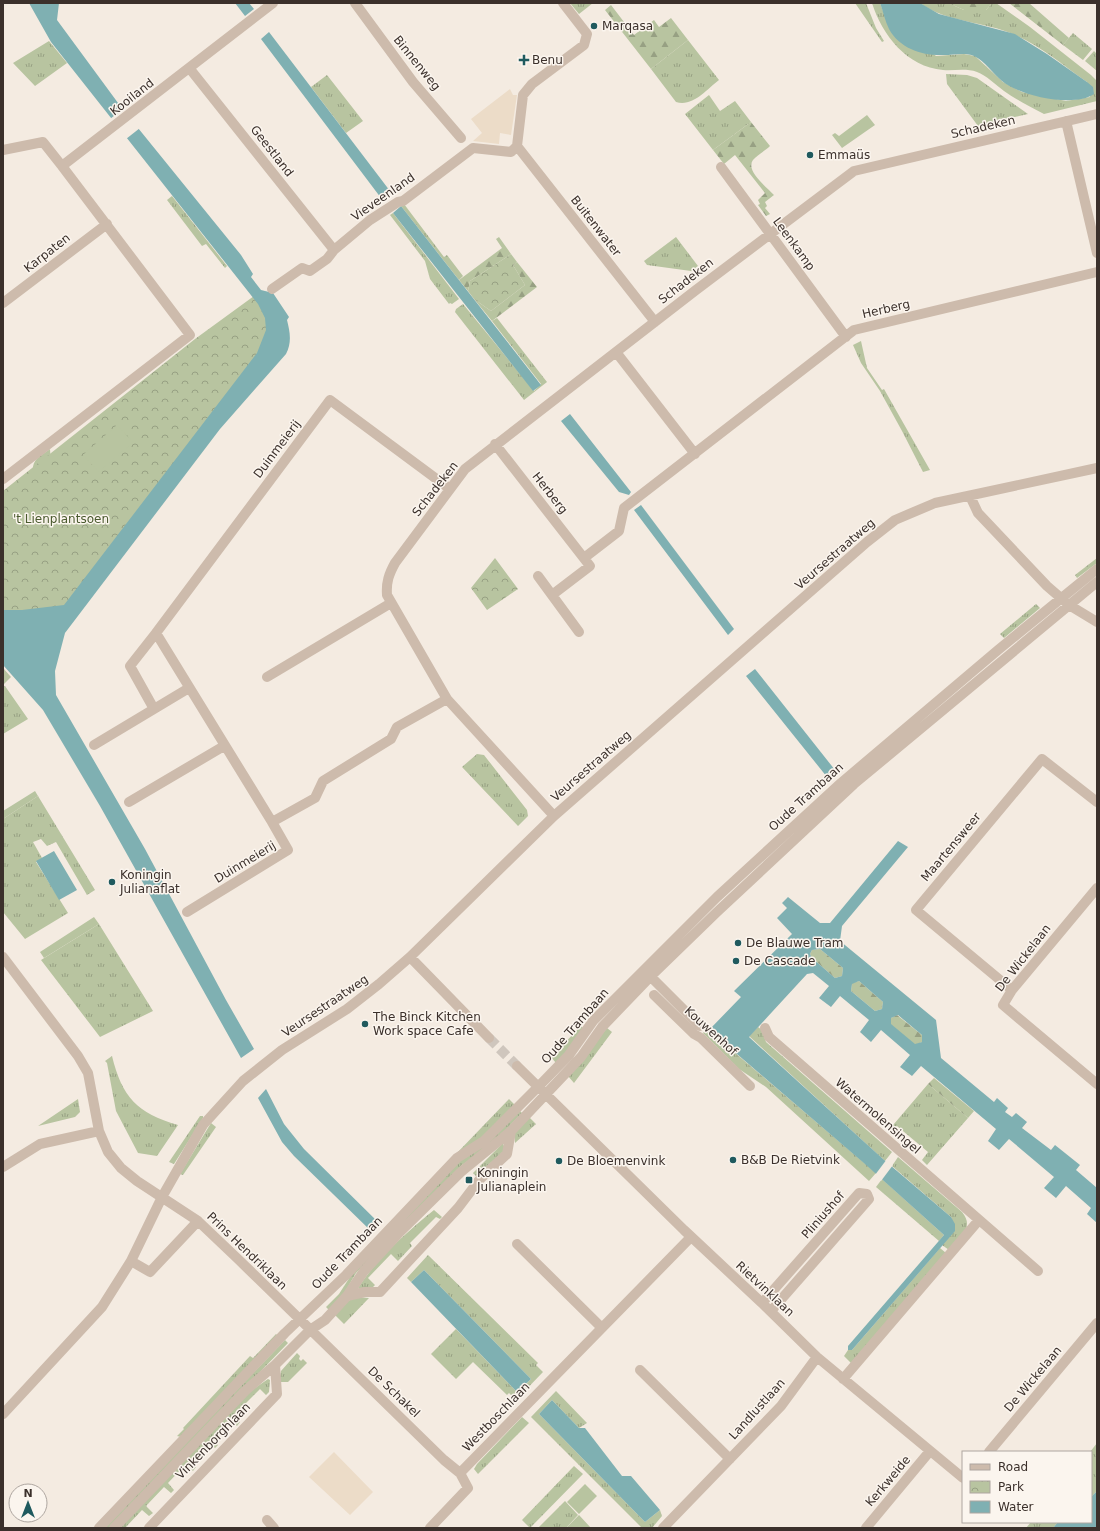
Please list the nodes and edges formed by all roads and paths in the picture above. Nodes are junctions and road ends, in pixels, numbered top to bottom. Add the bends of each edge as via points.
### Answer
1 (273, 3) edge
2 (357, 3) edge
3 (562, 3) edge
4 (190, 68) junction
5 (1097, 114) edge
6 (1066, 122) junction
7 (460, 138) dead end
8 (517, 146) junction
9 (3, 150) edge
10 (62, 166) junction
11 (720, 167) dead end
12 (107, 224) junction
13 (770, 233) junction
14 (334, 250) junction
15 (1097, 254) edge
16 (1097, 272) edge
17 (272, 290) dead end
18 (3, 303) edge
19 (655, 322) junction
20 (846, 337) junction
21 (616, 352) junction
22 (495, 444) junction
23 (695, 454) junction
24 (1097, 468) edge
25 (3, 479) edge
26 (450, 489) junction
27 (970, 496) junction
28 (584, 558) junction
29 (1097, 569) edge
30 (538, 576) dead end
31 (1097, 582) edge
32 (552, 595) junction
33 (1060, 598) junction
34 (391, 603) junction
35 (1069, 605) junction
36 (1097, 622) edge
37 (156, 632) junction
38 (579, 632) dead end
39 (267, 677) dead end
40 (189, 688) junction
41 (447, 698) junction
42 (154, 709) junction
43 (94, 745) dead end
44 (224, 746) junction
45 (129, 802) dead end
46 (1097, 802) edge
47 (554, 816) junction
48 (272, 822) junction
49 (1097, 888) edge
50 (186, 912) dead end
51 (410, 957) junction
52 (4, 961) edge
53 (647, 973) junction
54 (1012, 990) junction
55 (654, 995) dead end
56 (700, 1026) dead end
57 (764, 1028) dead end
58 (489, 1038) tunnel mouth
59 (517, 1066) tunnel mouth
60 (1097, 1084) edge
61 (750, 1086) dead end
62 (538, 1087) junction
63 (546, 1094) junction
64 (99, 1131) junction
65 (511, 1132) junction
66 (3, 1167) edge
67 (162, 1197) junction
68 (979, 1220) junction
69 (198, 1221) junction
70 (691, 1237) junction
71 (517, 1244) dead end
72 (131, 1260) junction
73 (1038, 1271) dead end
74 (347, 1296) junction
75 (762, 1303) junction
76 (771, 1311) junction
77 (299, 1319) junction
78 (1097, 1323) edge
79 (601, 1327) junction
80 (310, 1330) junction
81 (817, 1357) junction
82 (275, 1365) junction
83 (640, 1370) dead end
84 (842, 1379) junction
85 (3, 1414) edge
86 (930, 1451) junction
87 (990, 1451) edge
88 (730, 1459) junction
89 (460, 1473) junction
90 (962, 1477) edge
91 (267, 1520) dead end
92 (99, 1528) edge
93 (114, 1528) edge
94 (149, 1528) edge
95 (274, 1528) edge
96 (430, 1528) edge
97 (663, 1528) edge
98 (866, 1528) edge

1 - 4 street, Kooiland
2 - 7 street, Binnenweg via 413,82
3 - 8 street via 587,34 584,45 532,84 524,95
4 - 10 street, Kooiland
4 - 14 street, Geestland
5 - 6 street, Schadeken
6 - 13 street, Schadeken via 854,170
6 - 15 street
8 - 14 street, Vieveenland via 511,152 473,148 403,201 381,212
8 - 19 street, Buitenwater
9 - 10 street via 43,142
10 - 12 street
11 - 13 street, Leenkamp
12 - 18 street, Karpaten
12 - 25 street via 190,335
13 - 19 street, Schadeken
13 - 20 street, Leenkamp
14 - 17 street, Vieveenland via 327,259 310,271 302,268
16 - 20 street, Herberg via 854,330
19 - 21 street, Schadeken
20 - 23 street, Herberg
21 - 22 street, Schadeken
21 - 23 street
22 - 26 street, Schadeken via 465,469
22 - 28 street, Herberg
23 - 28 street, Herberg via 624,508 619,531
24 - 27 street, Veursestraatweg
26 - 34 street, Schadeken via 394,563 386,586
26 - 37 street, Duinmeierij via 330,400
27 - 33 street via 978,513
27 - 47 street, Veursestraatweg via 935,503 895,520
28 - 32 street via 590,566
29 - 33 street, Oude Trambaan
30 - 32 street
31 - 35 street, Oude Trambaan
32 - 38 street
33 - 35 street
33 - 53 street, Oude Trambaan via 841,782 717,897
34 - 39 street
34 - 41 street, Schadeken
35 - 36 street
35 - 53 street, Oude Trambaan via 854,784 717,912
37 - 40 street, Duinmeierij
37 - 42 street, Duinmeierij via 130,666
40 - 42 street
40 - 44 street, Duinmeierij
41 - 47 street, Schadeken
41 - 48 street, Duinmeierij via 397,727 391,739 323,781 315,798
42 - 43 street
44 - 45 street
44 - 48 street, Duinmeierij
46 - 54 street, Maartensweer via 1042,759 916,910
47 - 51 street, Veursestraatweg
48 - 50 street, Duinmeierij via 288,850
49 - 54 street, De Wickelaan
51 - 58 street
51 - 67 street, Veursestraatweg via 347,1009 282,1050 243,1081 203,1125
52 - 64 street via 88,1073
53 - 56 street, Kouwenhof
53 - 62 street, Oude Trambaan via 593,1021 569,1055
53 - 63 street, Oude Trambaan via 580,1057
54 - 60 street, De Wickelaan via 1003,1005
55 - 61 street, Kouwenhof
57 - 68 street, Watermolensingel via 769,1037
59 - 62 street, Rietvinklaan
62 - 63 street, Rietvinklaan
62 - 77 street, Oude Trambaan via 484,1141 457,1158 346,1275
63 - 65 street, Oude Trambaan
63 - 70 street, Rietvinklaan
64 - 66 street via 40,1144
64 - 67 street via 108,1152 121,1168
65 - 74 street, Oude Trambaan via 461,1172 398,1234 364,1271
65 - 74 street via 507,1154 480,1179 454,1214 380,1292
67 - 69 street, Prins Hendriklaan
67 - 72 street
68 - 73 street, Watermolensingel
68 - 84 street
69 - 72 street via 150,1272
69 - 77 street, Prins Hendriklaan
70 - 75 street, Rietvinklaan
70 - 79 street, Westboschlaan
71 - 79 street
72 - 85 street via 102,1307
74 - 80 street, Oude Trambaan via 325,1320
75 - 76 street, Rietvinklaan
75 - 76 street, Pliniushof via 859,1193 867,1194 869,1200
76 - 81 street, Rietvinklaan
77 - 80 street, Prins Hendriklaan
77 - 92 street, Oude Trambaan
78 - 87 street, De Wickelaan
79 - 89 street, Westboschlaan
80 - 82 street, Oude Trambaan
80 - 89 street, De Schakel
81 - 84 street, Rietvinklaan
81 - 88 street, Landlustlaan via 781,1406
82 - 93 street, Oude Trambaan via 245,1391
82 - 94 street, Vinkenborghlaan via 277,1394
83 - 88 street, Landlustlaan
84 - 86 street, Rietvinklaan
86 - 90 street, Rietvinklaan
86 - 98 street, Kerkweide
88 - 97 street, Landlustlaan
89 - 96 street via 468,1488
91 - 95 street

